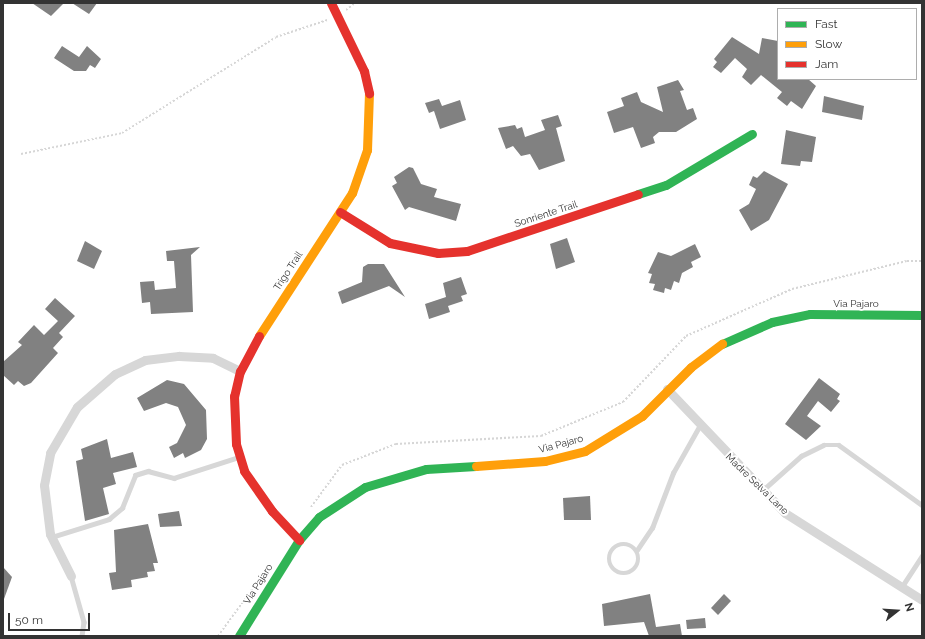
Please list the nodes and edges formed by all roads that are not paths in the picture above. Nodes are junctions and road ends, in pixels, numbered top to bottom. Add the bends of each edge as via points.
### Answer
1 (331, 3) edge
2 (752, 134) dead end
3 (340, 212) junction
4 (922, 315) edge
5 (240, 371) junction
6 (667, 389) junction
7 (700, 425) junction
8 (239, 457) junction
9 (762, 491) junction
10 (922, 505) edge
11 (52, 537) junction
12 (299, 540) junction
13 (637, 550) junction
14 (922, 556) edge
15 (71, 576) joint
16 (901, 588) junction
17 (922, 600) edge
18 (82, 636) edge
19 (239, 636) edge

1 - 3 street, Trigo Trail via 364,71 370,100 368,134 361,171
2 - 3 street, Sonriente Trail via 666,185 467,251 438,253 390,243
3 - 5 street, Trigo Trail via 263,328
4 - 6 street, Via Pajaro via 810,314 772,322 716,347
5 - 8 street, Trigo Trail via 234,404
5 - 11 street via 214,358 163,358 130,366 88,394 66,421 50,453 44,501
6 - 7 street, Madre Selva Lane
6 - 12 street, Via Pajaro via 642,416 585,451 545,461 426,469 394,476 340,501 319,517
7 - 9 street, Madre Selva Lane
7 - 13 lane via 673,473 652,528
8 - 11 lane via 174,478 148,471 135,475 122,508 109,519
8 - 12 street, Trigo Trail via 255,489
9 - 10 lane via 801,456 824,445 839,445
9 - 16 street, Madre Selva Lane via 785,513
11 - 15 street
12 - 19 street, Via Pajaro
13 - 13 lane via 628,543 616,545 609,555 611,567 620,574 632,572 639,562
14 - 16 lane
15 - 18 lane via 84,622
16 - 17 street, Madre Selva Lane

